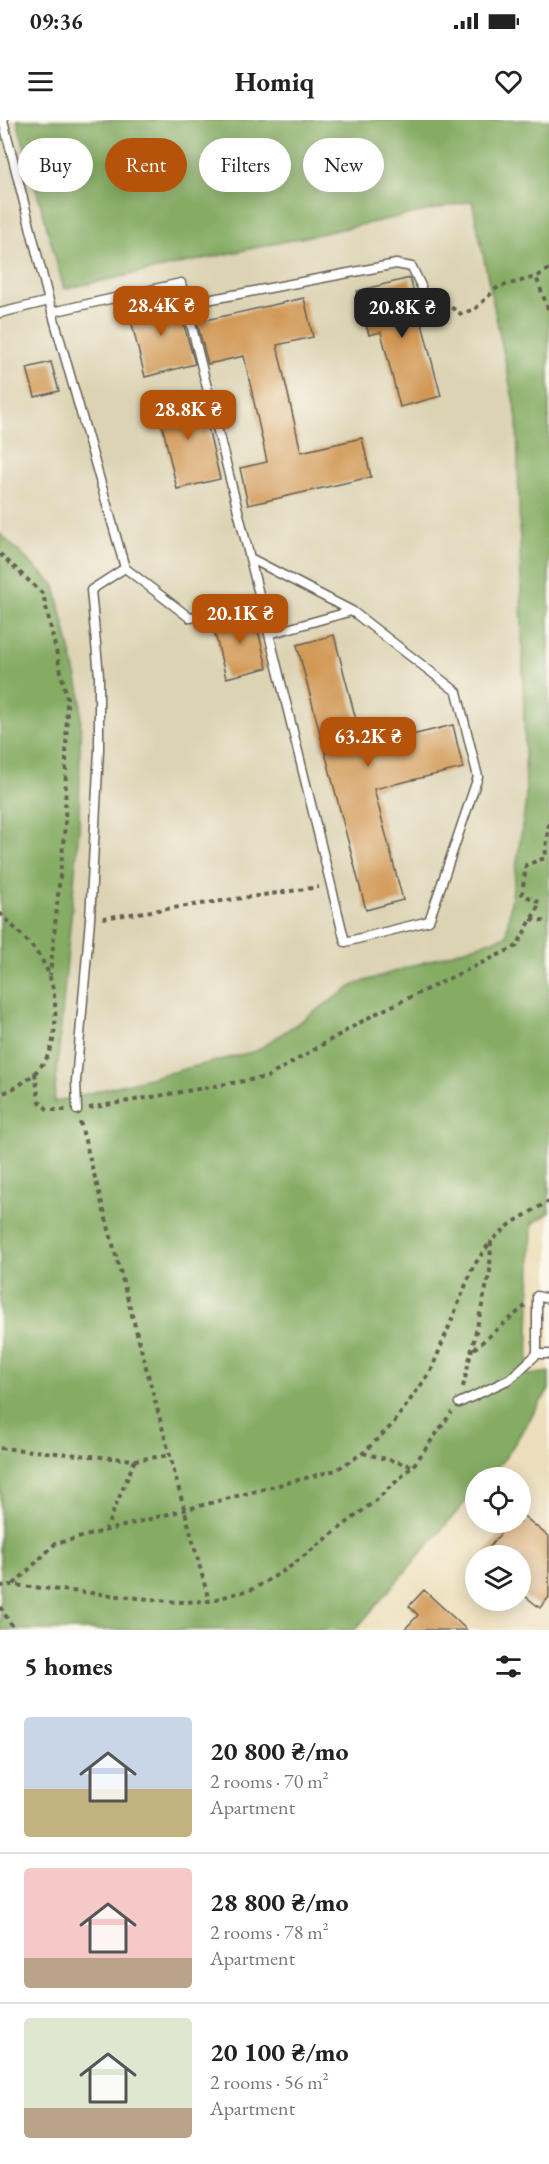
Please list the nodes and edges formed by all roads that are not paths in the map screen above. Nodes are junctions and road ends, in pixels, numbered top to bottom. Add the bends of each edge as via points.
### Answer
1 (3, 120) edge
2 (421, 286) road end
3 (49, 301) junction
4 (186, 304) junction
5 (52, 312) junction
6 (0, 313) edge
7 (250, 558) junction
8 (124, 568) junction
9 (261, 605) junction
10 (352, 611) junction
11 (269, 634) junction
12 (77, 1110) road end
13 (549, 1299) edge
14 (537, 1354) junction
15 (549, 1354) edge
16 (459, 1403) road end

1 - 3 lane
2 - 4 lane via 412,267 396,264
3 - 5 lane
3 - 6 lane
4 - 5 lane via 181,283
4 - 7 lane
5 - 8 lane
7 - 9 lane
7 - 10 lane
8 - 9 lane via 189,618
8 - 12 lane via 91,590 99,676 99,750
9 - 11 lane
10 - 11 lane
10 - 11 lane via 457,692 478,777 429,921 345,942
13 - 14 lane via 537,1296
14 - 15 lane
14 - 16 lane via 510,1379

